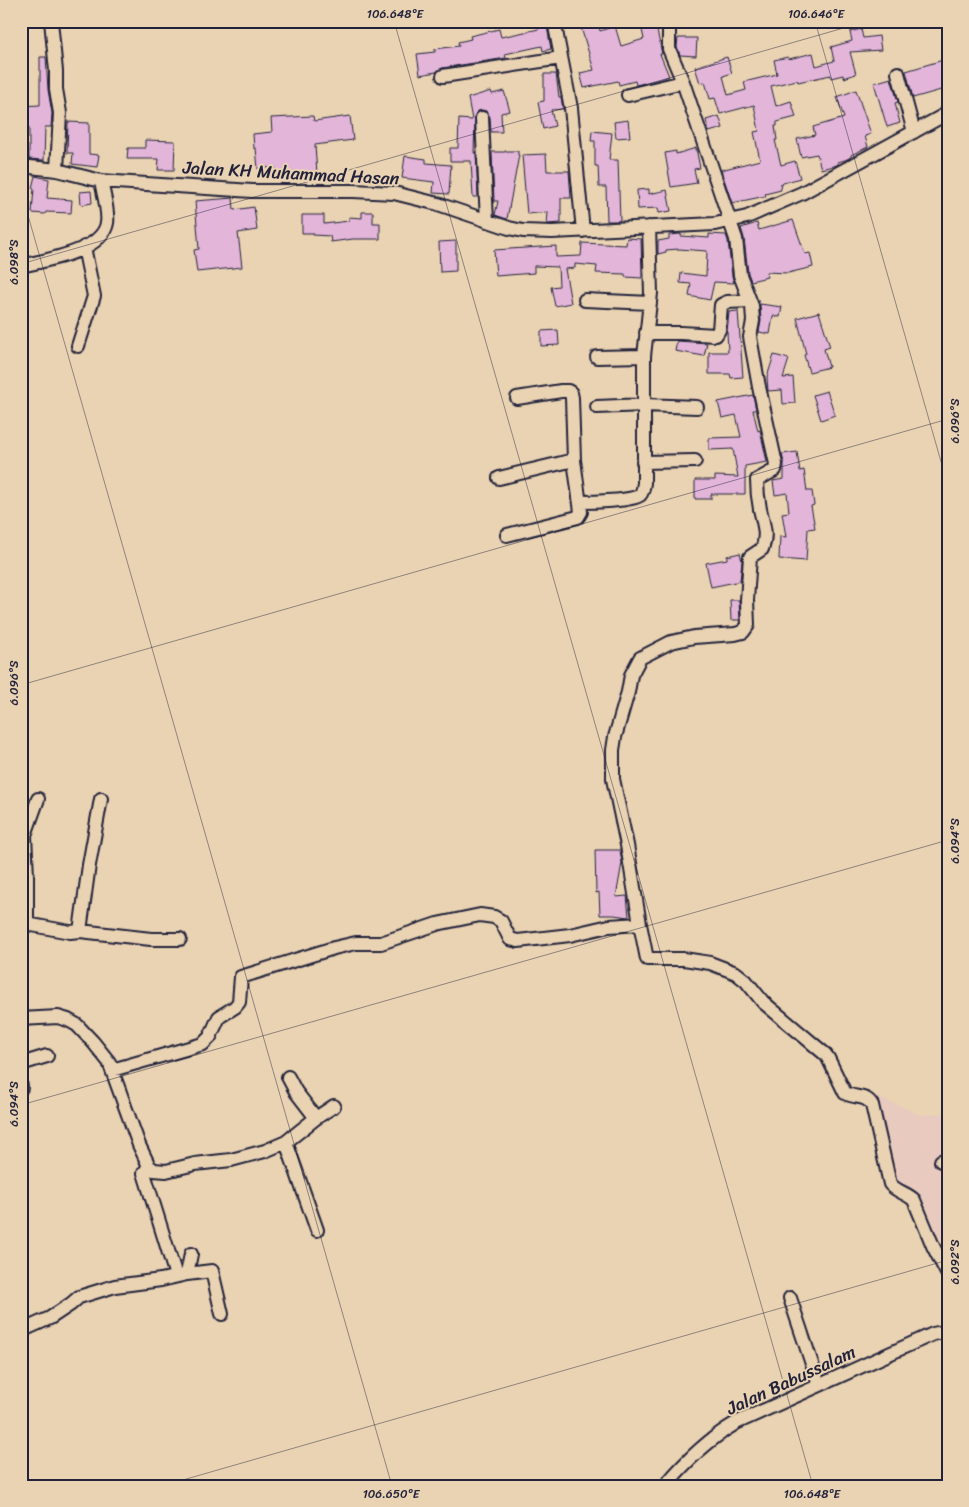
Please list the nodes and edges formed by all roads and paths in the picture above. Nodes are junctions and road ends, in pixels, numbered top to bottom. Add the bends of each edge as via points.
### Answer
1 (51, 21) edge
2 (554, 21) edge
3 (669, 21) edge
4 (561, 58) junction
5 (898, 73) dead end
6 (443, 76) dead end
7 (684, 82) junction
8 (628, 95) dead end
9 (948, 113) edge
10 (482, 118) dead end
11 (914, 132) junction
12 (21, 166) edge
13 (57, 170) junction
14 (101, 181) junction
15 (486, 221) junction
16 (729, 222) junction
17 (650, 227) junction
18 (584, 231) junction
19 (84, 247) junction
20 (21, 266) edge
21 (585, 300) dead end
22 (750, 301) junction
23 (650, 303) junction
24 (646, 333) junction
25 (78, 346) dead end
26 (644, 356) junction
27 (597, 357) dead end
28 (517, 398) dead end
29 (644, 405) junction
30 (597, 407) dead end
31 (697, 407) dead end
32 (574, 460) junction
33 (694, 461) dead end
34 (643, 462) junction
35 (499, 478) dead end
36 (580, 502) junction
37 (506, 535) dead end
38 (38, 799) dead end
39 (101, 799) dead end
40 (24, 924) edge
41 (640, 924) junction
42 (80, 931) junction
43 (180, 939) dead end
44 (21, 1019) edge
45 (47, 1056) dead end
46 (21, 1064) edge
47 (112, 1070) junction
48 (288, 1077) dead end
49 (334, 1106) dead end
50 (316, 1118) junction
51 (286, 1142) junction
52 (149, 1166) junction
53 (317, 1230) dead end
54 (191, 1254) dead end
55 (948, 1274) edge
56 (182, 1275) junction
57 (790, 1298) dead end
58 (222, 1314) dead end
59 (21, 1331) edge
60 (948, 1331) edge
61 (819, 1385) junction
62 (665, 1486) edge

1 - 13 street via 60,113
2 - 4 street
3 - 7 street via 669,49
4 - 6 street
4 - 18 street via 571,108
5 - 11 street
7 - 8 street
7 - 16 street
9 - 11 street, Jalan KH Muhammad Hasan
10 - 15 street
11 - 16 street, Jalan KH Muhammad Hasan via 802,193
12 - 13 street, Jalan KH Muhammad Hasan
13 - 14 street, Jalan KH Muhammad Hasan
14 - 15 street, Jalan KH Muhammad Hasan via 252,190 394,193
14 - 19 street via 107,222 102,234
15 - 18 street, Jalan KH Muhammad Hasan via 523,231
16 - 17 street, Jalan KH Muhammad Hasan
16 - 22 street via 736,239 740,275
17 - 18 street, Jalan KH Muhammad Hasan
17 - 23 street
19 - 20 street via 63,256
19 - 25 street via 94,296
21 - 23 street
22 - 24 street via 722,304 716,335
22 - 41 street via 753,321 750,337 776,464 774,470 757,480 765,536 762,549 750,557 748,625 740,634 670,642 640,658 631,674 615,736 613,779
23 - 24 street
24 - 26 street
26 - 27 street
26 - 29 street
28 - 32 street via 561,391 570,393
29 - 30 street
29 - 31 street
29 - 34 street
32 - 35 street
32 - 36 street
33 - 34 street
34 - 36 street via 644,484 639,495
36 - 37 street via 578,517
38 - 40 street via 26,834 28,876
39 - 42 street
40 - 42 street
41 - 47 street via 518,941 510,939 501,921 480,915 437,924 381,943 356,943 334,948 241,978 239,1002 219,1017 203,1044
41 - 55 street via 647,959 710,963 736,973 764,1002 825,1054 845,1093 870,1100 890,1184 914,1200
42 - 43 street
44 - 47 street via 58,1018 77,1025 105,1056
45 - 46 street
47 - 52 street
48 - 50 street
49 - 50 street
50 - 51 street
51 - 52 street via 231,1160 166,1170 154,1170
51 - 53 street
52 - 56 street via 144,1173
54 - 56 street
56 - 58 street via 212,1271
56 - 59 street via 115,1286 79,1297 50,1318
57 - 61 street
60 - 61 street, Jalan Babussalam via 933,1334
61 - 62 street, Jalan Babussalam via 724,1430

